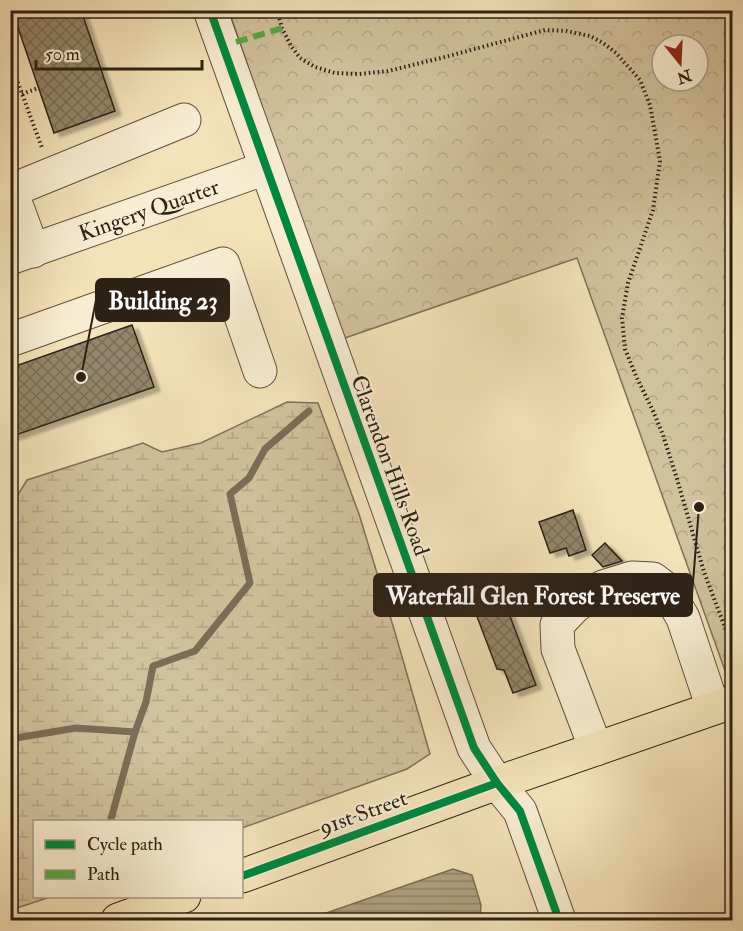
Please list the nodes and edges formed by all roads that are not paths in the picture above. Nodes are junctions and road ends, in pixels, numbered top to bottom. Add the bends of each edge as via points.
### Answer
1 (210, 10) edge
2 (184, 120) dead end
3 (266, 168) junction
4 (11, 190) edge
5 (22, 255) edge
6 (10, 340) edge
7 (260, 371) dead end
8 (723, 705) edge
9 (596, 749) junction
10 (497, 783) junction
11 (243, 876) edge
12 (182, 898) edge
13 (130, 919) edge
14 (559, 921) edge

1 - 3 street, Clarendon Hills Road
2 - 4 street, Kingery Quarter
3 - 5 street, Kingery Quarter
3 - 10 street, Clarendon Hills Road via 474,748
4 - 5 street, Kingery Quarter
6 - 7 street via 223,264
8 - 9 main road, 91st Street
8 - 9 street via 666,589 653,579 632,578 603,587 575,606 557,625 558,649
9 - 10 main road, 91st Street
10 - 11 main road, 91st Street
10 - 14 street, Clarendon Hills Road via 520,812
12 - 13 main road

